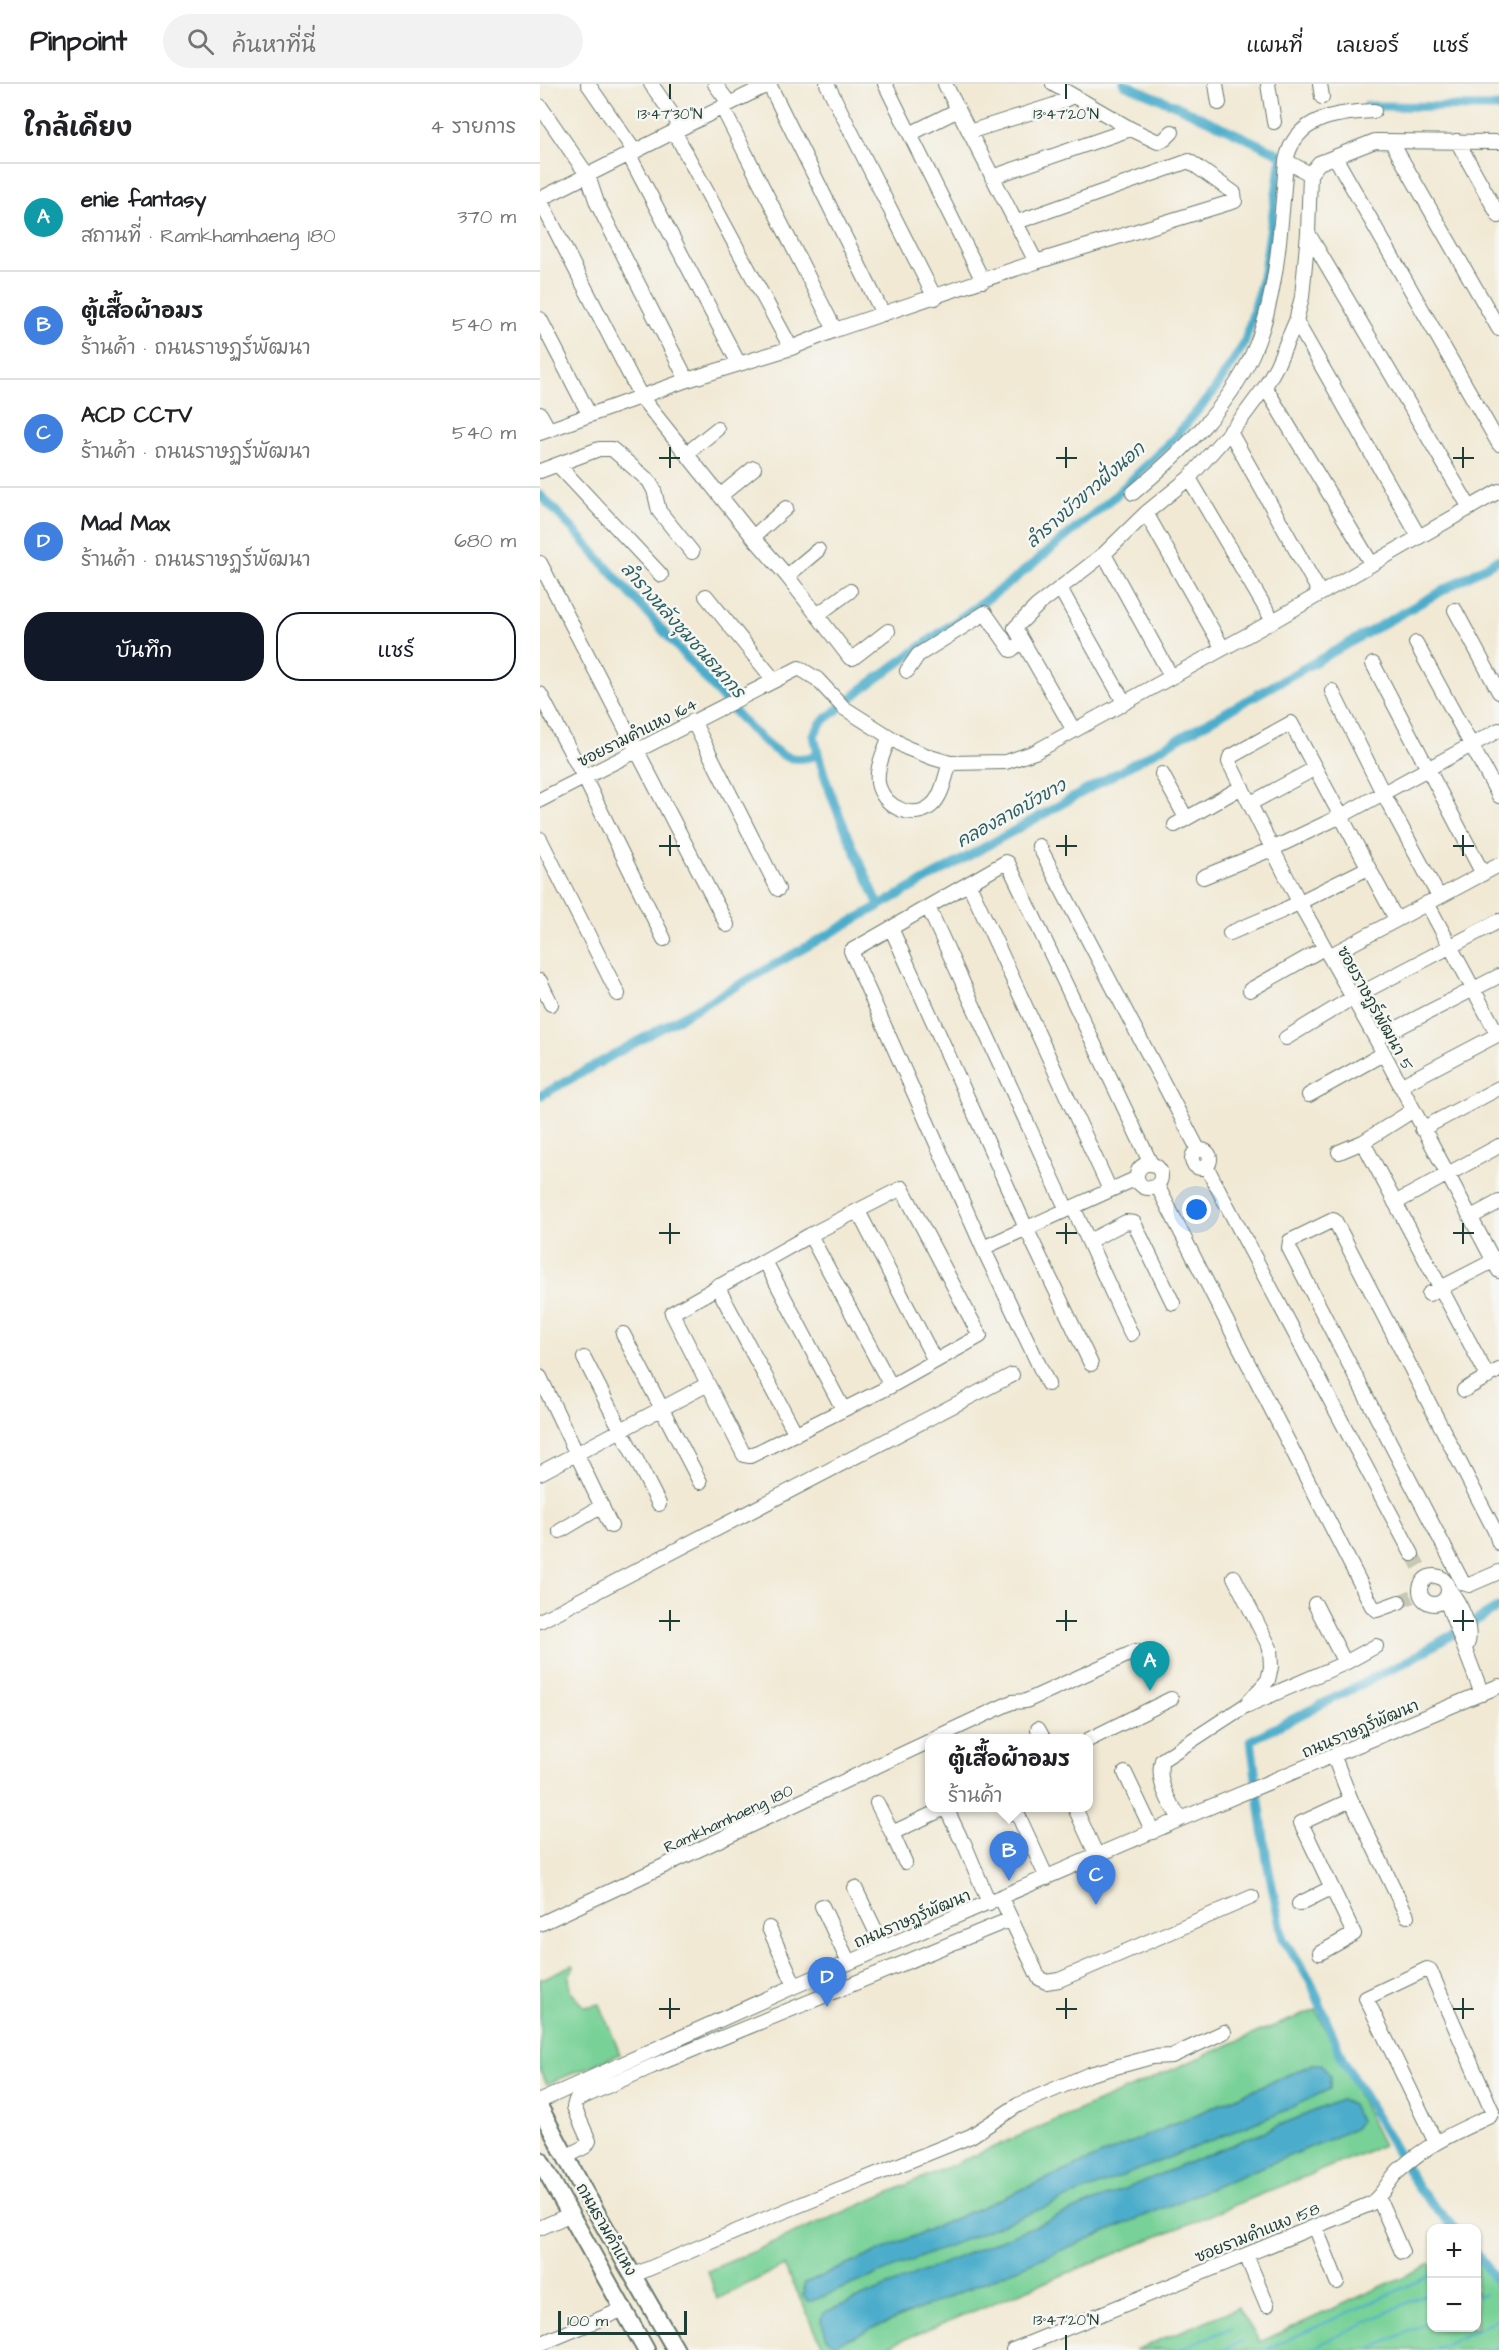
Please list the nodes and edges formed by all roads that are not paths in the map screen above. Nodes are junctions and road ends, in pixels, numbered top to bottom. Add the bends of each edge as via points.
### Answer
1 (588, 84) edge
2 (651, 84) edge
3 (715, 84) edge
4 (769, 84) edge
5 (827, 84) edge
6 (885, 84) edge
7 (1053, 84) edge
8 (1216, 84) edge
9 (1268, 84) edge
10 (947, 85) edge
11 (1073, 96) junction
12 (1219, 104) dead end
13 (725, 105) junction
14 (540, 106) edge
15 (958, 110) junction
16 (1374, 111) dead end
17 (1274, 122) dead end
18 (677, 129) junction
19 (1131, 129) junction
20 (969, 132) junction
21 (1172, 132) dead end
22 (910, 134) junction
23 (1391, 141) junction
24 (1457, 141) junction
25 (1499, 142) edge
26 (632, 153) junction
27 (1335, 157) junction
28 (1286, 161) junction
29 (1310, 174) junction
30 (588, 176) junction
31 (992, 177) junction
32 (540, 200) edge
33 (1499, 216) edge
34 (1017, 222) junction
35 (1308, 233) junction
36 (1036, 262) junction
37 (983, 281) junction
38 (935, 298) junction
39 (883, 314) junction
40 (540, 319) edge
41 (1296, 321) junction
42 (1499, 329) edge
43 (835, 330) junction
44 (791, 348) junction
45 (739, 364) junction
46 (687, 380) junction
47 (1265, 387) junction
48 (641, 397) junction
49 (540, 414) edge
50 (589, 414) junction
51 (717, 429) dead end
52 (544, 431) edge
53 (1230, 432) junction
54 (1499, 444) edge
55 (686, 454) junction
56 (558, 465) junction
57 (754, 468) dead end
58 (540, 471) edge
59 (1189, 478) junction
60 (1499, 491) edge
61 (1133, 493) dead end
62 (720, 496) junction
63 (786, 508) dead end
64 (1470, 508) junction
65 (1146, 513) junction
66 (753, 537) junction
67 (1419, 537) junction
68 (818, 550) dead end
69 (692, 552) dead end
70 (1104, 554) junction
71 (540, 563) edge
72 (1371, 563) junction
73 (661, 575) dead end
74 (787, 576) junction
75 (1061, 590) junction
76 (850, 591) dead end
77 (1320, 593) junction
78 (706, 596) dead end
79 (1455, 610) dead end
80 (817, 615) junction
81 (1273, 621) junction
82 (888, 631) dead end
83 (1022, 641) junction
84 (1416, 642) dead end
85 (1222, 647) junction
86 (1373, 664) dead end
87 (907, 671) dead end
88 (1171, 676) junction
89 (774, 680) junction
90 (1332, 691) dead end
91 (1499, 692) edge
92 (540, 694) edge
93 (1124, 702) junction
94 (693, 721) junction
95 (1073, 729) junction
96 (1499, 730) edge
97 (889, 738) junction
98 (1472, 744) junction
99 (638, 750) junction
100 (951, 763) junction
101 (1314, 769) junction
102 (1430, 769) junction
103 (1162, 774) dead end
104 (584, 777) junction
105 (1242, 787) junction
106 (1383, 793) junction
107 (1499, 796) edge
108 (540, 800) edge
109 (1251, 803) junction
110 (1341, 816) junction
111 (540, 839) edge
112 (1039, 846) dead end
113 (1272, 849) junction
114 (1499, 865) edge
115 (1368, 868) junction
116 (1483, 874) junction
117 (1203, 877) dead end
118 (969, 884) junction
119 (778, 889) dead end
120 (1433, 900) junction
121 (1299, 902) junction
122 (928, 907) junction
123 (1396, 919) junction
124 (1499, 921) edge
125 (727, 925) dead end
126 (891, 928) junction
127 (1230, 933) dead end
128 (664, 939) dead end
129 (1450, 947) junction
130 (1327, 952) junction
131 (1499, 976) edge
132 (540, 981) edge
133 (1472, 989) junction
134 (1250, 990) dead end
135 (618, 994) dead end
136 (1353, 998) junction
137 (551, 1004) dead end
138 (1498, 1034) edge
139 (1286, 1038) dead end
140 (1376, 1039) junction
141 (1383, 1054) junction
142 (1400, 1086) junction
143 (1499, 1088) edge
144 (1309, 1095) dead end
145 (1412, 1111) junction
146 (1422, 1129) junction
147 (1363, 1142) junction
148 (1499, 1146) edge
149 (1339, 1152) dead end
150 (1151, 1164) junction
151 (1447, 1173) junction
152 (1137, 1178) junction
153 (1157, 1185) junction
154 (1110, 1190) junction
155 (1499, 1202) edge
156 (1395, 1203) junction
157 (1070, 1208) junction
158 (858, 1211) junction
159 (1471, 1217) junction
160 (1026, 1228) junction
161 (810, 1235) junction
162 (1089, 1241) junction
163 (983, 1248) junction
164 (765, 1260) junction
165 (1497, 1263) edge
166 (717, 1286) junction
167 (1435, 1292) junction
168 (1173, 1303) dead end
169 (623, 1334) dead end
170 (1131, 1334) dead end
171 (584, 1358) dead end
172 (935, 1361) junction
173 (1091, 1364) dead end
174 (1493, 1373) edge
175 (1012, 1375) dead end
176 (540, 1377) edge
177 (708, 1384) junction
178 (1048, 1384) dead end
179 (891, 1386) junction
180 (1464, 1390) dead end
181 (662, 1408) junction
182 (843, 1409) junction
183 (622, 1431) junction
184 (796, 1434) junction
185 (577, 1453) junction
186 (540, 1473) edge
187 (700, 1482) dead end
188 (659, 1504) dead end
189 (602, 1506) junction
190 (611, 1526) dead end
191 (560, 1531) dead end
192 (1499, 1543) edge
193 (1412, 1554) tunnel mouth
194 (1499, 1572) edge
195 (1234, 1577) dead end
196 (1448, 1594) junction
197 (1399, 1602) tunnel mouth
198 (1315, 1604) dead end
199 (540, 1621) edge
200 (1377, 1646) dead end
201 (1136, 1652) dead end
202 (1345, 1664) junction
203 (1499, 1686) edge
204 (1482, 1694) junction
205 (1171, 1699) dead end
206 (1246, 1706) junction
207 (944, 1734) edge
208 (1093, 1738) edge
209 (925, 1743) edge
210 (1334, 1757) junction
211 (1125, 1773) dead end
212 (1351, 1800) junction
213 (877, 1803) dead end
214 (936, 1812) edge
215 (946, 1812) edge
216 (1077, 1812) edge
217 (1012, 1813) edge
218 (1181, 1819) junction
219 (1153, 1832) junction
220 (891, 1833) junction
221 (1097, 1856) junction
222 (905, 1862) dead end
223 (1047, 1878) junction
224 (855, 1888) dead end
225 (1332, 1888) junction
226 (1252, 1897) dead end
227 (995, 1900) junction
228 (1299, 1904) dead end
229 (822, 1906) dead end
230 (1407, 1916) dead end
231 (1011, 1919) junction
232 (540, 1924) edge
233 (769, 1928) dead end
234 (884, 1948) junction
235 (1320, 1953) dead end
236 (849, 1963) junction
237 (795, 1986) junction
238 (1224, 2031) dead end
239 (647, 2051) junction
240 (653, 2066) junction
241 (540, 2101) edge
242 (540, 2108) edge
243 (1435, 2141) junction
244 (566, 2157) junction
245 (540, 2160) edge
246 (1379, 2199) junction
247 (571, 2214) junction
248 (1315, 2226) junction
249 (540, 2228) edge
250 (1402, 2252) dead end
251 (1246, 2255) junction
252 (634, 2275) junction
253 (1337, 2282) dead end
254 (1267, 2305) dead end
255 (624, 2308) junction
256 (540, 2344) edge
257 (646, 2350) edge
258 (676, 2350) edge
259 (1013, 2350) edge

1 - 26 street
2 - 18 street
3 - 13 street
4 - 13 street
4 - 39 street
5 - 38 street
6 - 22 street
7 - 11 street
8 - 12 street
9 - 17 street
10 - 15 street
11 - 19 street
11 - 20 street
13 - 18 street
13 - 43 street
14 - 30 street
15 - 20 street
15 - 22 street
16 - 28 street via 1338,114 1314,122 1289,148
18 - 26 street
18 - 44 street
19 - 21 street via 1158,142
19 - 31 street
20 - 31 street
22 - 37 street
23 - 24 street
23 - 27 street via 1365,144
23 - 42 street
24 - 25 street
24 - 33 street
26 - 30 street
26 - 45 street
27 - 29 street via 1320,163
27 - 54 street
28 - 29 street
28 - 61 street via 1279,245 1253,353 1222,403 1167,465
29 - 35 street
30 - 32 street
30 - 46 street via 597,203
31 - 34 street
32 - 48 street
34 - 36 street
34 - 36 street via 1189,161 1234,193 1234,201
35 - 41 street
35 - 64 street
36 - 37 street
37 - 38 street
38 - 39 street
39 - 43 street
40 - 50 street
41 - 47 street
41 - 67 street
43 - 44 street
44 - 45 street
45 - 46 street
46 - 48 street
47 - 53 street
47 - 72 street
48 - 50 street
48 - 55 street
49 - 52 street
50 - 52 street
51 - 55 street
53 - 59 street
53 - 77 street
55 - 62 street
56 - 58 street
56 - 69 street via 599,449 612,449 649,481 659,511
56 - 73 street
57 - 62 street
59 - 65 street
59 - 81 street
60 - 64 street
62 - 66 street
63 - 66 street
64 - 67 street
65 - 70 street
65 - 85 street
66 - 74 street
67 - 72 street
68 - 74 street
70 - 75 street
70 - 88 street
71 - 99 street
72 - 77 street
74 - 80 street
75 - 83 street via 1037,606 1016,628
75 - 93 street
76 - 80 street
77 - 81 street
78 - 89 street
79 - 91 street
80 - 82 street via 851,659
81 - 85 street
83 - 87 street via 1011,650 986,613 918,655
83 - 95 street
84 - 98 street
85 - 88 street
86 - 102 street
88 - 93 street
89 - 94 street, ซอยรามคำแหง 164
89 - 97 street, ซอยรามคำแหง 164 via 799,668 817,679 841,705
90 - 106 street
92 - 104 street
93 - 95 street
94 - 99 street, ซอยรามคำแหง 164
94 - 119 street
95 - 100 street via 1035,752 1006,762
96 - 98 street
97 - 100 street via 933,759
97 - 100 street via 879,768 879,787 888,803 902,812 919,812 931,806
98 - 102 street
98 - 107 street
99 - 104 street, ซอยรามคำแหง 164
99 - 125 street
101 - 105 street, ซอยราษฎร์พัฒนา 5 via 1290,723 1228,759
101 - 109 street
101 - 110 street
102 - 106 street
102 - 116 street
103 - 105 street via 1180,822
104 - 108 street, ซอยรามคำแหง 164
104 - 128 street
105 - 109 street, ซอยราษฎร์พัฒนา 5
106 - 110 street
106 - 120 street
109 - 113 street, ซอยราษฎร์พัฒนา 5
110 - 113 street
110 - 115 street
111 - 135 street
112 - 193 street via 1198,1149 1191,1161 1195,1166 1206,1166
113 - 117 street
113 - 121 street, ซอยราษฎร์พัฒนา 5
114 - 116 street
115 - 121 street
115 - 123 street
116 - 120 street
118 - 122 street
118 - 150 street via 1008,863
118 - 154 street
120 - 123 street
120 - 129 street
121 - 127 street
121 - 130 street, ซอยราษฎร์พัฒนา 5
122 - 126 street
122 - 157 street
123 - 130 street
124 - 129 street
126 - 160 street
126 - 163 street via 851,953
129 - 133 street
129 - 136 street
130 - 134 street
130 - 136 street, ซอยราษฎร์พัฒนา 5
131 - 133 street
132 - 137 street
133 - 138 street
133 - 140 street
136 - 139 street
136 - 140 street, ซอยราษฎร์พัฒนา 5
138 - 142 street
140 - 141 street, ซอยราษฎร์พัฒนา 5
141 - 142 street, ซอยราษฎร์พัฒนา 5
141 - 144 street
142 - 145 street, ซอยราษฎร์พัฒนา 5
143 - 146 street
145 - 146 street, ซอยราษฎร์พัฒนา 5
145 - 147 street
146 - 151 street, ซอยราษฎร์พัฒนา 5
147 - 149 street
147 - 156 street
148 - 151 street
150 - 152 street via 1138,1171
150 - 153 street via 1160,1172
151 - 156 street
151 - 159 street, ซอยราษฎร์พัฒนา 5
152 - 153 street via 1145,1187
152 - 154 street
153 - 197 street via 1372,1606 1382,1610
154 - 157 street
155 - 159 street
156 - 167 street
157 - 160 street
157 - 162 street
158 - 161 street
158 - 172 street
158 - 172 street via 902,1188 981,1336
159 - 165 street, ซอยราษฎร์พัฒนา 5
160 - 163 street
160 - 173 street
161 - 164 street
161 - 179 street
162 - 168 street via 1126,1222 1134,1223
162 - 170 street
163 - 178 street
164 - 166 street
164 - 182 street
165 - 167 street
166 - 177 street via 672,1313
166 - 184 street
167 - 174 street
169 - 181 street
171 - 183 street
172 - 179 street
174 - 180 street
175 - 199 street
176 - 185 street
177 - 181 street
177 - 184 street via 744,1455 750,1456
179 - 182 street
181 - 183 street
181 - 187 street
182 - 184 street
183 - 185 street
183 - 188 street
185 - 186 street
185 - 189 street
189 - 190 street
189 - 191 street
192 - 194 street via 1335,1221 1290,1241 1289,1248 1463,1583 1469,1585
195 - 206 street via 1270,1648 1268,1680
196 - 196 street via 1445,1580 1423,1573 1416,1595 1436,1605
196 - 204 street via 1459,1604 1457,1616
198 - 202 street
200 - 202 street
201 - 207 street
202 - 206 street
203 - 204 street, ถนนราษฏร์พัฒนา
204 - 210 street, ถนนราษฏร์พัฒนา
205 - 208 street
206 - 218 street via 1162,1760 1160,1777 1170,1806
209 - 232 street, Ramkhamhaeng 180
210 - 212 street
210 - 218 street, ถนนราษฏร์พัฒนา
211 - 219 street
212 - 225 street via 1301,1823
212 - 230 street
213 - 220 street
214 - 220 street
215 - 227 street
216 - 221 street
217 - 223 street
218 - 219 street, ถนนราษฏร์พัฒนา
219 - 221 street, ถนนราษฏร์พัฒนา
220 - 222 street
221 - 223 street, ถนนราษฏร์พัฒนา
223 - 227 street, ถนนราษฏร์พัฒนา
224 - 234 street
225 - 228 street
225 - 235 street via 1354,1935
226 - 231 street via 1059,1980 1046,1982 1039,1978
227 - 231 street
227 - 234 street, ถนนราษฏร์พัฒนา
229 - 236 street
231 - 240 street
233 - 237 street
234 - 236 street, ถนนราษฏร์พัฒนา
236 - 237 street, ถนนราษฏร์พัฒนา
237 - 239 street, ถนนราษฏร์พัฒนา
238 - 252 street via 1172,2056 1152,2057 1090,2074 1018,2106 971,2136
239 - 240 street
239 - 241 street, ถนนราษฏร์พัฒนา
240 - 244 street via 576,2100 574,2107 589,2141
242 - 244 main road, ถนนรามคำแหง
243 - 243 street via 1367,2000 1368,1996 1427,1969 1492,2114
243 - 246 street via 1397,2171
244 - 252 main road, ถนนรามคำแหง
245 - 247 main road, ถนนรามคำแหง
246 - 248 street, ซอยรามคำแหง 158
246 - 250 street
247 - 249 street
247 - 255 main road, ถนนรามคำแหง
248 - 251 street, ซอยรามคำแหง 158
248 - 253 street
251 - 254 street
251 - 259 street, ซอยรามคำแหง 158
252 - 258 main road, ถนนรามคำแหง
255 - 256 street
255 - 257 main road, ถนนรามคำแหง

